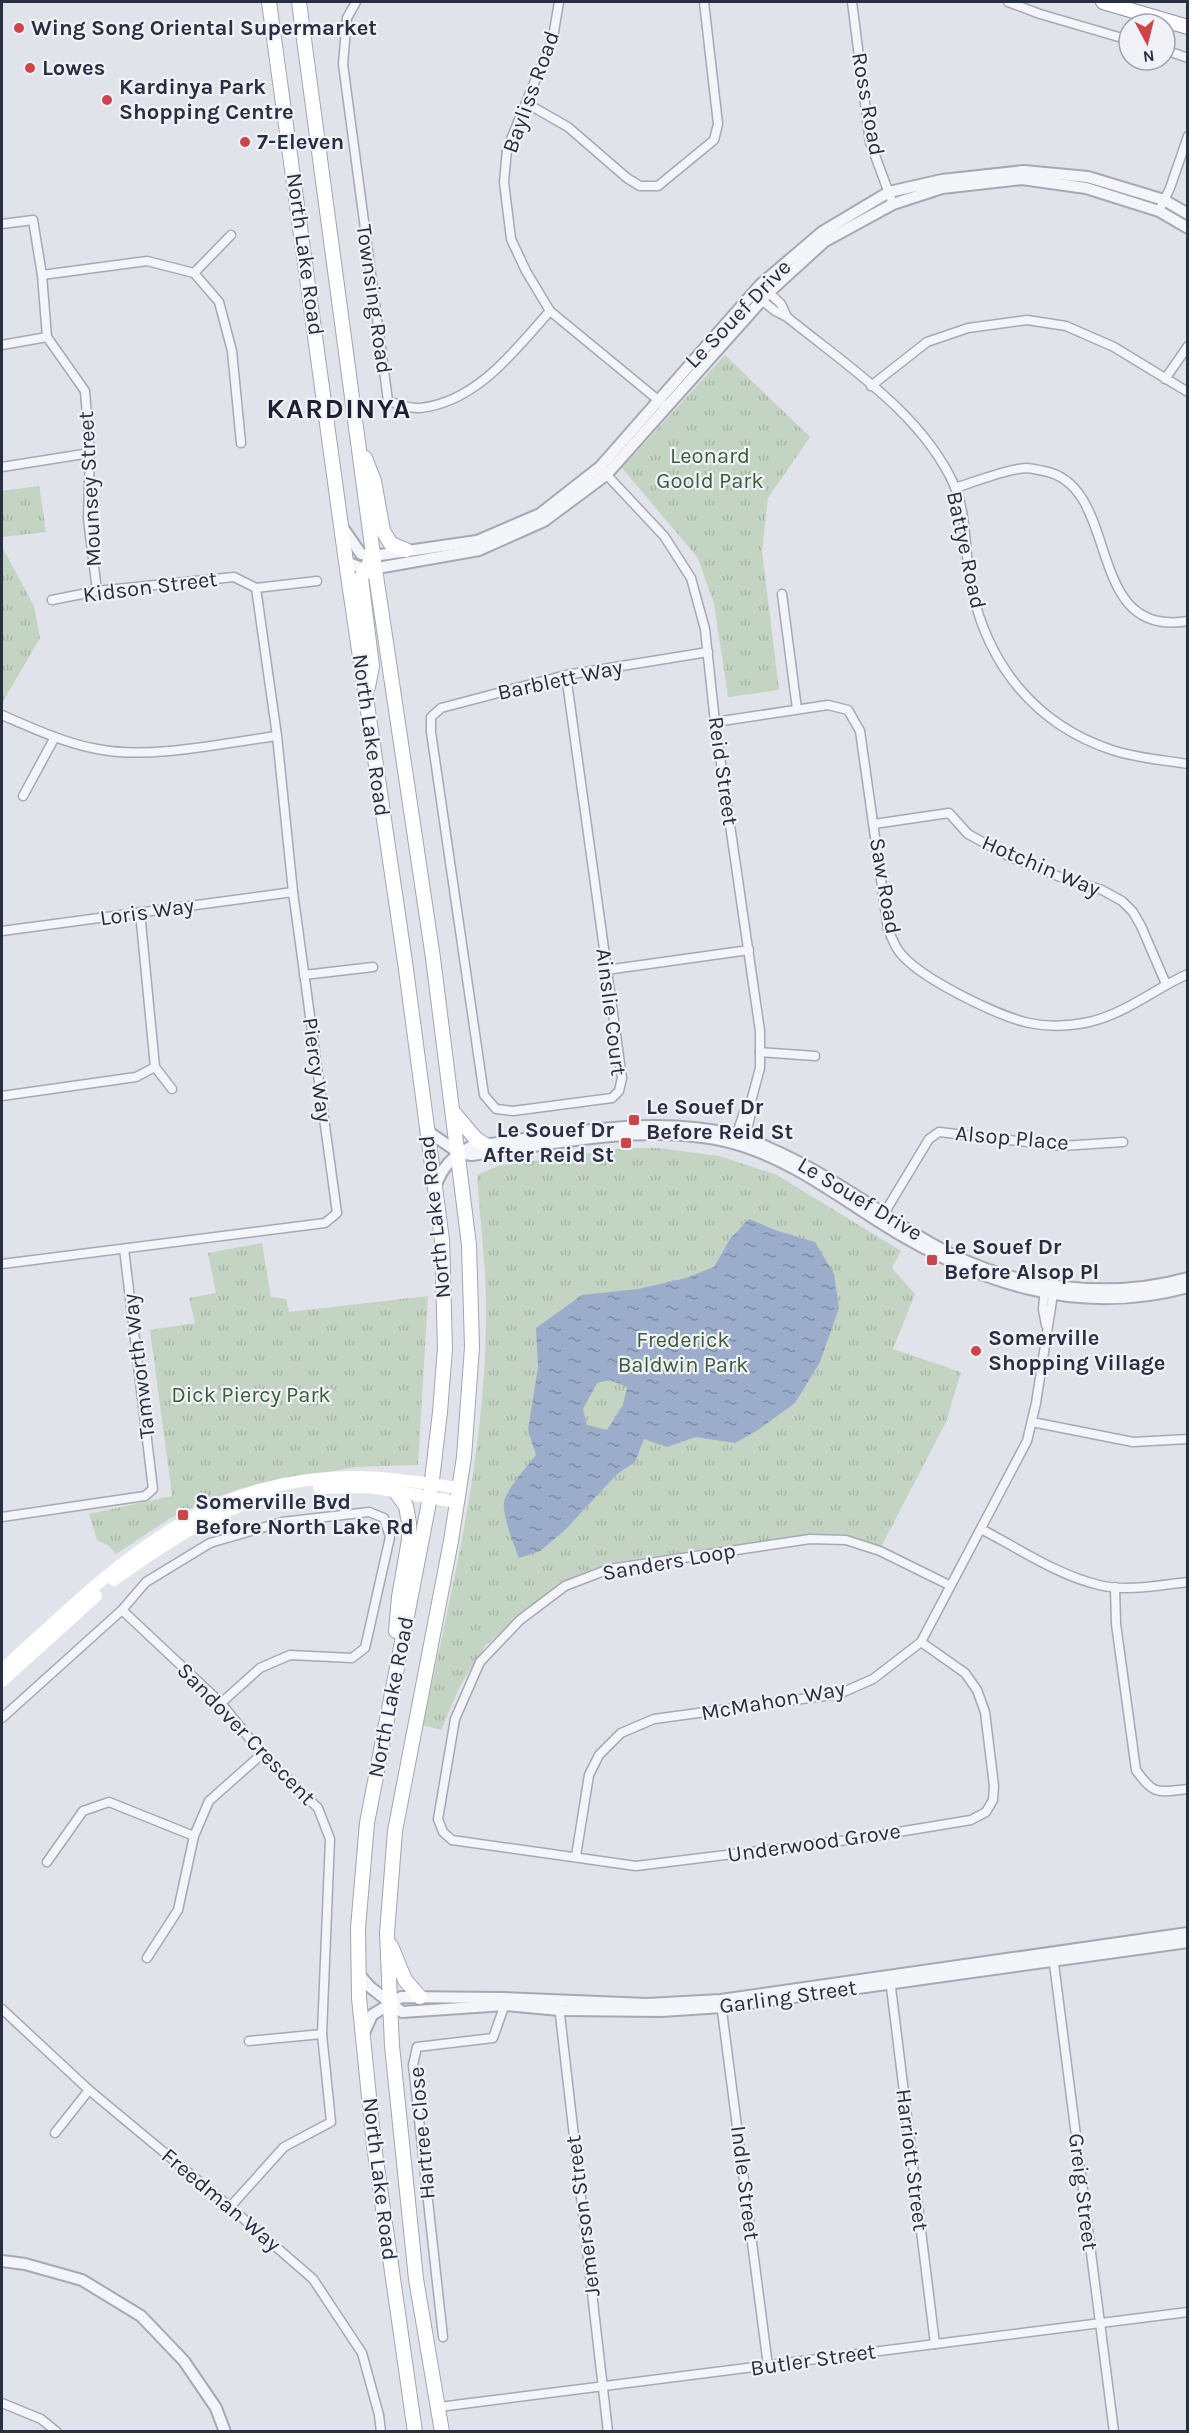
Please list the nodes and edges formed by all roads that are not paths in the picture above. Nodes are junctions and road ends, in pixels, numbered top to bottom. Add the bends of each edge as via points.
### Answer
1 (269, 2) edge
2 (299, 2) edge
3 (356, 2) edge
4 (559, 2) edge
5 (704, 2) edge
6 (852, 2) edge
7 (1008, 2) edge
8 (1103, 2) edge
9 (1188, 27) edge
10 (1117, 36) edge
11 (526, 103) junction
12 (1188, 136) edge
13 (889, 192) junction
14 (893, 204) junction
15 (1161, 205) junction
16 (1188, 214) edge
17 (2, 224) edge
18 (1188, 228) edge
19 (231, 235) dead end
20 (194, 273) junction
21 (42, 275) junction
22 (761, 293) junction
23 (550, 310) junction
24 (47, 337) junction
25 (2, 345) edge
26 (1188, 346) edge
27 (1165, 379) junction
28 (871, 386) junction
29 (1188, 392) edge
30 (662, 403) junction
31 (357, 440) junction
32 (241, 443) dead end
33 (90, 453) junction
34 (2, 467) edge
35 (603, 471) junction
36 (955, 488) junction
37 (341, 525) junction
38 (406, 550) junction
39 (346, 562) junction
40 (371, 565) junction
41 (317, 581) dead end
42 (256, 588) junction
43 (97, 591) junction
44 (782, 594) dead end
45 (52, 600) dead end
46 (1188, 621) edge
47 (708, 652) junction
48 (566, 675) junction
49 (366, 701) junction
50 (797, 709) junction
51 (2, 715) edge
52 (715, 722) junction
53 (431, 732) joint
54 (277, 736) junction
55 (55, 737) junction
56 (1188, 764) edge
57 (23, 796) dead end
58 (874, 824) junction
59 (293, 892) junction
60 (140, 912) junction
61 (2, 931) edge
62 (749, 950) junction
63 (373, 967) dead end
64 (606, 970) junction
65 (1188, 974) edge
66 (304, 975) junction
67 (1166, 984) junction
68 (760, 1052) junction
69 (815, 1056) dead end
70 (155, 1067) junction
71 (172, 1089) dead end
72 (2, 1096) edge
73 (454, 1113) junction
74 (426, 1130) junction
75 (740, 1141) junction
76 (1123, 1142) dead end
77 (486, 1145) junction
78 (459, 1153) junction
79 (434, 1188) junction
80 (881, 1218) junction
81 (124, 1249) junction
82 (2, 1264) edge
83 (1188, 1278) edge
84 (1188, 1287) edge
85 (1049, 1290) junction
86 (1032, 1422) junction
87 (1188, 1439) edge
88 (395, 1491) junction
89 (430, 1491) junction
90 (458, 1495) junction
91 (2, 1517) edge
92 (981, 1529) junction
93 (1188, 1582) edge
94 (949, 1585) junction
95 (1115, 1587) junction
96 (122, 1610) junction
97 (921, 1642) junction
98 (398, 1657) junction
99 (2, 1670) edge
100 (2, 1681) edge
101 (220, 1703) junction
102 (2, 1718) edge
103 (262, 1754) junction
104 (1188, 1788) edge
105 (443, 1832) joint
106 (194, 1836) junction
107 (576, 1856) junction
108 (48, 1862) dead end
109 (387, 1933) junction
110 (1188, 1934) edge
111 (1188, 1942) edge
112 (1053, 1957) junction
113 (147, 1958) dead end
114 (358, 1973) junction
115 (890, 1980) junction
116 (420, 1997) junction
117 (389, 2002) junction
118 (506, 2002) junction
119 (721, 2003) junction
120 (559, 2005) junction
121 (2, 2009) edge
122 (322, 2034) junction
123 (363, 2036) junction
124 (249, 2041) dead end
125 (89, 2090) junction
126 (55, 2133) dead end
127 (230, 2207) junction
128 (2, 2261) edge
129 (1188, 2312) edge
130 (1100, 2324) junction
131 (443, 2337) dead end
132 (935, 2344) junction
133 (768, 2366) junction
134 (602, 2388) junction
135 (2, 2403) edge
136 (439, 2407) junction
137 (57, 2432) edge
138 (225, 2432) edge
139 (381, 2432) edge
140 (415, 2432) edge
141 (442, 2432) edge
142 (608, 2432) edge
143 (1114, 2432) edge

1 - 37 main road, North Lake Road
2 - 31 main road, North Lake Road
3 - 23 street, Townsing Road via 346,18 343,64 388,401 417,408 444,403 477,386 507,360
4 - 11 street, Bayliss Road via 553,37
5 - 11 street via 718,124 714,140 658,186 640,186 627,178 568,127
6 - 13 street, Ross Road via 870,142
7 - 10 street
8 - 9 main road
11 - 23 street, Bayliss Road via 507,148 504,182 512,239
12 - 15 street
13 - 14 street, Ross Road
13 - 15 street, Le Souef Drive via 942,180 1024,171 1088,177
13 - 22 street, Le Souef Drive via 822,232
14 - 15 street, Le Souef Drive via 942,188 1022,179
14 - 22 street, Le Souef Drive via 825,241
15 - 16 street, Le Souef Drive
15 - 18 street, Le Souef Drive
17 - 21 street via 33,219
19 - 20 street
20 - 21 street via 147,261
20 - 32 street via 219,302 232,351
21 - 24 street
22 - 28 street, Battye Road via 781,304 787,317
22 - 30 street, Le Souef Drive
23 - 30 street, Bayliss Road
24 - 25 street
24 - 33 street, Mounsey Street via 85,391
26 - 27 street
27 - 28 street via 1114,347 1066,326 1027,320 968,328 927,342
27 - 29 street
28 - 36 street, Battye Road via 930,443
30 - 35 street, Le Souef Drive
31 - 38 main road via 374,481 383,531 391,544
31 - 40 main road, North Lake Road
33 - 34 street
33 - 43 street, Mounsey Street via 88,519
35 - 38 street, Le Souef Drive via 540,514 477,541
35 - 40 street, Le Souef Drive via 544,521 479,550
35 - 47 street, Reid Street via 664,536 691,578
36 - 46 street via 1026,468 1053,473 1078,490 1092,516 1110,575 1120,593 1138,612 1157,620
36 - 56 street, Battye Road via 972,590 996,656 1011,680 1067,730 1112,750
37 - 39 main road, North Lake Road
37 - 40 street
38 - 40 street, Le Souef Drive
39 - 40 street
39 - 49 main road, North Lake Road
40 - 49 main road via 361,578 372,666
40 - 73 main road, North Lake Road
41 - 42 street, Kidson Street
42 - 43 street, Kidson Street via 234,577
42 - 54 street, Piercy Way
43 - 45 street, Kidson Street
44 - 50 street
47 - 48 street, Barblett Way
47 - 52 street, Reid Street
48 - 53 street, Barblett Way via 441,708 431,717
48 - 64 street, Ainslie Court
49 - 74 main road, North Lake Road
50 - 52 street, Saw Road
50 - 58 street, Saw Road via 828,705 848,710 861,731
51 - 55 street
52 - 62 street, Reid Street
53 - 64 street, Ainslie Court via 484,1095 496,1109 513,1111 612,1098 619,1091 622,1078
54 - 55 street via 152,752 98,750
54 - 59 street, Piercy Way
55 - 57 street
58 - 67 street, Hotchin Way via 949,813 968,834 1010,857 1102,890 1132,912
58 - 67 street, Saw Road via 888,929 898,951 949,987 1011,1018 1052,1026 1089,1022 1117,1013
59 - 60 street, Loris Way
59 - 66 street, Piercy Way
60 - 61 street, Loris Way
60 - 70 street
62 - 64 street
62 - 68 street, Reid Street
63 - 66 street
65 - 67 street, Saw Road
66 - 81 street, Piercy Way via 337,1213 325,1223
68 - 69 street
68 - 75 street, Reid Street via 760,1068 749,1108 744,1113
70 - 71 street
70 - 72 street via 136,1077
73 - 77 main road
73 - 78 main road, North Lake Road
74 - 78 street
74 - 79 main road, North Lake Road
75 - 77 street, Le Souef Drive via 677,1126 642,1126
75 - 78 street, Le Souef Drive via 639,1134 472,1155
75 - 80 street, Le Souef Drive via 795,1159 822,1173
76 - 80 street, Alsop Place via 1062,1146 939,1132 929,1139
77 - 78 street, Le Souef Drive
78 - 79 street via 442,1169
78 - 90 main road, North Lake Road via 470,1245 472,1347
79 - 89 main road, North Lake Road via 442,1240 445,1348
80 - 85 street, Le Souef Drive via 966,1261
81 - 82 street, Piercy Way
81 - 91 street, Tamworth Way via 153,1489 145,1496
83 - 85 street, Le Souef Drive via 1113,1289
84 - 85 street, Le Souef Drive via 1124,1297
85 - 86 street, McMahon Way via 1050,1318
86 - 87 street via 1133,1442
86 - 92 street, McMahon Way via 1027,1441
88 - 89 main road
88 - 98 main road via 406,1506 409,1523 396,1626
88 - 100 main road via 355,1486 315,1488 226,1511 113,1580
89 - 90 main road
89 - 98 main road, North Lake Road
89 - 99 main road via 361,1477 338,1477 260,1491 201,1512 139,1550
90 - 109 main road, North Lake Road via 395,1831
92 - 94 street, McMahon Way
92 - 95 street via 1070,1575
93 - 95 street
94 - 97 street, McMahon Way
94 - 105 street, Sanders Loop via 880,1551 846,1540 810,1539 609,1569 565,1586 520,1620 480,1662 455,1719 438,1819
95 - 104 street via 1116,1624 1136,1770 1148,1787 1161,1792
96 - 101 street, Sandover Crescent
96 - 101 street via 146,1582 210,1544 282,1522 369,1512 384,1518 390,1537 365,1648 352,1658 290,1655 260,1668
96 - 102 street
97 - 107 street, McMahon Way via 873,1679 839,1694 654,1719 621,1732 599,1755 589,1774
97 - 107 street, Underwood Grove via 965,1673 977,1690 985,1712 994,1786 993,1800 986,1812 971,1820 856,1839 674,1862 636,1866
98 - 114 main road, North Lake Road via 367,1823
101 - 103 street, Sandover Crescent
103 - 106 street via 209,1801
103 - 122 street, Sandover Crescent via 318,1808 330,1839
105 - 107 street, Underwood Grove via 452,1840
106 - 108 street via 109,1802 83,1811
106 - 113 street via 178,1910
109 - 116 main road via 405,1980
109 - 117 main road, North Lake Road
110 - 112 street, Garling Street
111 - 112 street, Garling Street
112 - 115 street, Garling Street
112 - 130 street, Greig Street
114 - 117 street, Garling Street
114 - 123 main road, North Lake Road
115 - 119 street, Garling Street
115 - 132 street, Harriott Street
116 - 117 street, Garling Street
116 - 118 street, Garling Street
117 - 118 street, Garling Street via 402,2012 411,2012
117 - 123 street via 372,2015
117 - 136 main road, North Lake Road via 416,2279
118 - 120 street, Garling Street
118 - 131 street, Hartree Close via 493,2037 417,2047 412,2065
119 - 120 street, Garling Street via 662,2011
119 - 133 street, Indle Street
120 - 134 street, Jemerson Street
121 - 125 street, Freedman Way
122 - 124 street
122 - 127 street, Sandover Crescent via 332,2122 284,2147
123 - 140 main road, North Lake Road via 374,2146
125 - 126 street
125 - 127 street, Freedman Way
127 - 139 street, Freedman Way via 313,2280 362,2354
128 - 138 street via 82,2280 141,2316 184,2361 216,2408
129 - 130 street, Butler Street
130 - 132 street, Butler Street
130 - 143 street, Greig Street
132 - 133 street, Butler Street
133 - 134 street, Butler Street
134 - 136 street, Butler Street
134 - 142 street, Jemerson Street
135 - 137 street via 41,2419
136 - 141 main road, North Lake Road

